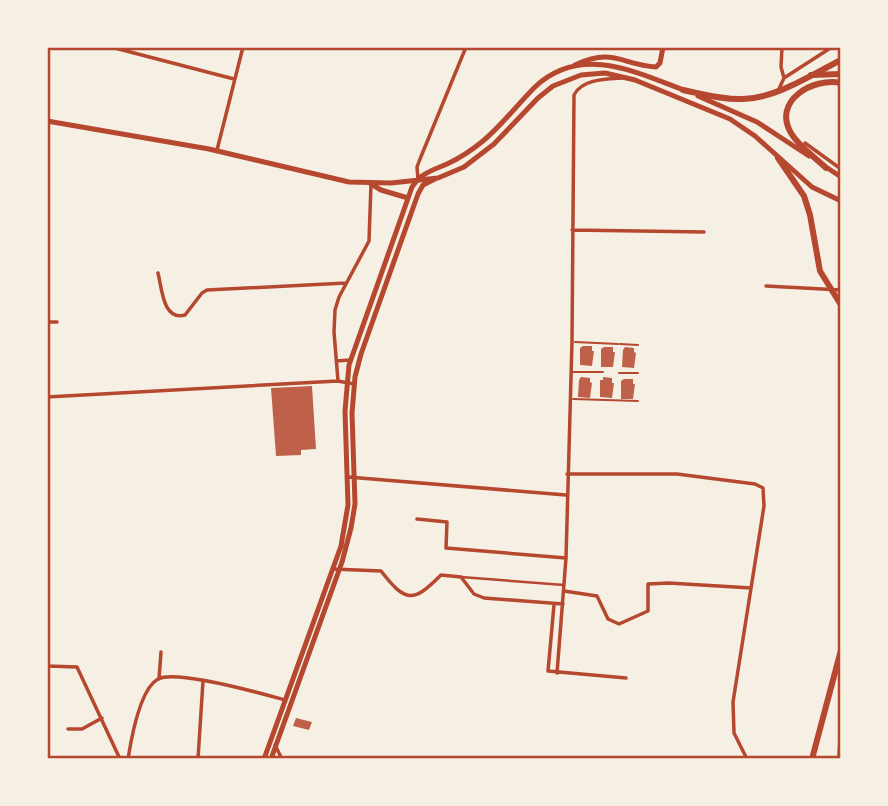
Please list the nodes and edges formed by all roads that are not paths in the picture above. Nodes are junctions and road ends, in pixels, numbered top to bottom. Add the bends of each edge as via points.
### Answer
1 (111, 47) edge
2 (243, 47) edge
3 (466, 47) edge
4 (663, 47) edge
5 (782, 47) edge
6 (832, 47) edge
7 (841, 60) edge
8 (575, 66) junction
9 (841, 74) edge
10 (811, 75) junction
11 (628, 78) junction
12 (784, 78) junction
13 (234, 79) junction
14 (841, 83) edge
15 (683, 90) junction
16 (778, 91) junction
17 (47, 121) edge
18 (805, 144) dead end
19 (217, 150) junction
20 (778, 158) junction
21 (826, 168) junction
22 (841, 169) edge
23 (841, 177) edge
24 (438, 178) junction
25 (418, 179) junction
26 (371, 184) junction
27 (418, 194) junction
28 (408, 198) junction
29 (841, 201) edge
30 (572, 230) junction
31 (704, 232) dead end
32 (158, 273) dead end
33 (346, 284) junction
34 (766, 286) dead end
35 (841, 290) edge
36 (372, 299) junction
37 (380, 302) junction
38 (841, 305) edge
39 (47, 322) edge
40 (57, 322) dead end
41 (575, 342) dead end
42 (638, 345) dead end
43 (350, 360) junction
44 (336, 362) junction
45 (571, 372) junction
46 (603, 372) dead end
47 (619, 373) dead end
48 (638, 373) dead end
49 (338, 382) junction
50 (351, 383) junction
51 (47, 397) edge
52 (570, 399) junction
53 (638, 401) dead end
54 (567, 474) junction
55 (352, 477) junction
56 (566, 495) junction
57 (417, 519) dead end
58 (566, 558) junction
59 (336, 569) junction
60 (461, 577) junction
61 (564, 588) junction
62 (751, 588) junction
63 (554, 604) junction
64 (563, 604) junction
65 (841, 650) edge
66 (160, 652) dead end
67 (305, 653) junction
68 (47, 666) edge
69 (556, 673) junction
70 (626, 678) dead end
71 (159, 679) junction
72 (203, 680) junction
73 (285, 701) junction
74 (103, 718) junction
75 (68, 729) dead end
76 (271, 737) junction
77 (841, 743) edge
78 (276, 746) junction
79 (120, 759) edge
80 (128, 759) edge
81 (198, 759) edge
82 (264, 759) edge
83 (271, 759) edge
84 (282, 759) edge
85 (747, 759) edge
86 (812, 759) edge
87 (839, 759) edge

1 - 13 street
2 - 13 street
3 - 25 street via 417,167
4 - 8 main road via 656,67 611,56
5 - 12 street
6 - 12 street
7 - 10 main road
8 - 15 main road via 617,66
8 - 25 main road via 538,85 472,150
9 - 10 main road
10 - 16 main road
11 - 20 main road via 717,112 758,138
11 - 24 main road via 587,74 561,82 538,98 481,155
11 - 30 street via 589,83 575,93
12 - 16 street
13 - 19 street
14 - 21 main road via 811,85 798,94 788,111 791,134
15 - 16 main road via 737,99
15 - 21 main road via 736,111
17 - 19 main road
18 - 22 street
19 - 26 main road
20 - 29 main road via 812,187
20 - 38 main road via 804,196 820,271
21 - 23 main road
24 - 25 main road
24 - 27 main road
25 - 26 main road
25 - 27 main road
25 - 28 main road
26 - 28 main road
26 - 33 street via 369,241
27 - 37 main road
28 - 36 main road
30 - 31 street
30 - 45 street
32 - 33 street via 167,308 178,316 185,315 207,290
33 - 44 street via 334,314
34 - 35 street
36 - 37 street
36 - 43 main road
37 - 50 main road
39 - 40 street
41 - 42 lane
43 - 44 street
43 - 50 main road
44 - 49 street
45 - 46 lane
45 - 52 street
47 - 48 lane
49 - 50 street
49 - 51 street
50 - 55 main road via 345,411
52 - 53 lane
52 - 54 street
54 - 56 street
54 - 62 street via 677,474 760,486 764,506
55 - 56 street
55 - 59 main road
56 - 58 street
57 - 58 street via 447,522 446,548
58 - 61 street
59 - 60 street via 381,571 407,595 422,593 441,575
59 - 67 main road
60 - 61 street
60 - 63 street via 474,594 484,598
61 - 62 street via 597,596 610,621 624,624 648,611 648,584
61 - 64 street
62 - 85 street via 733,712 734,733
63 - 64 street
63 - 69 street via 548,671
64 - 69 street
65 - 86 main road
66 - 71 street
67 - 73 main road
67 - 78 main road
68 - 74 street via 77,667
69 - 70 street
71 - 72 street
71 - 80 street via 142,707
72 - 73 street
72 - 81 street
73 - 76 main road
74 - 75 street via 82,729
74 - 79 street
76 - 78 street
76 - 82 main road
77 - 87 main road
78 - 83 main road
78 - 84 street

